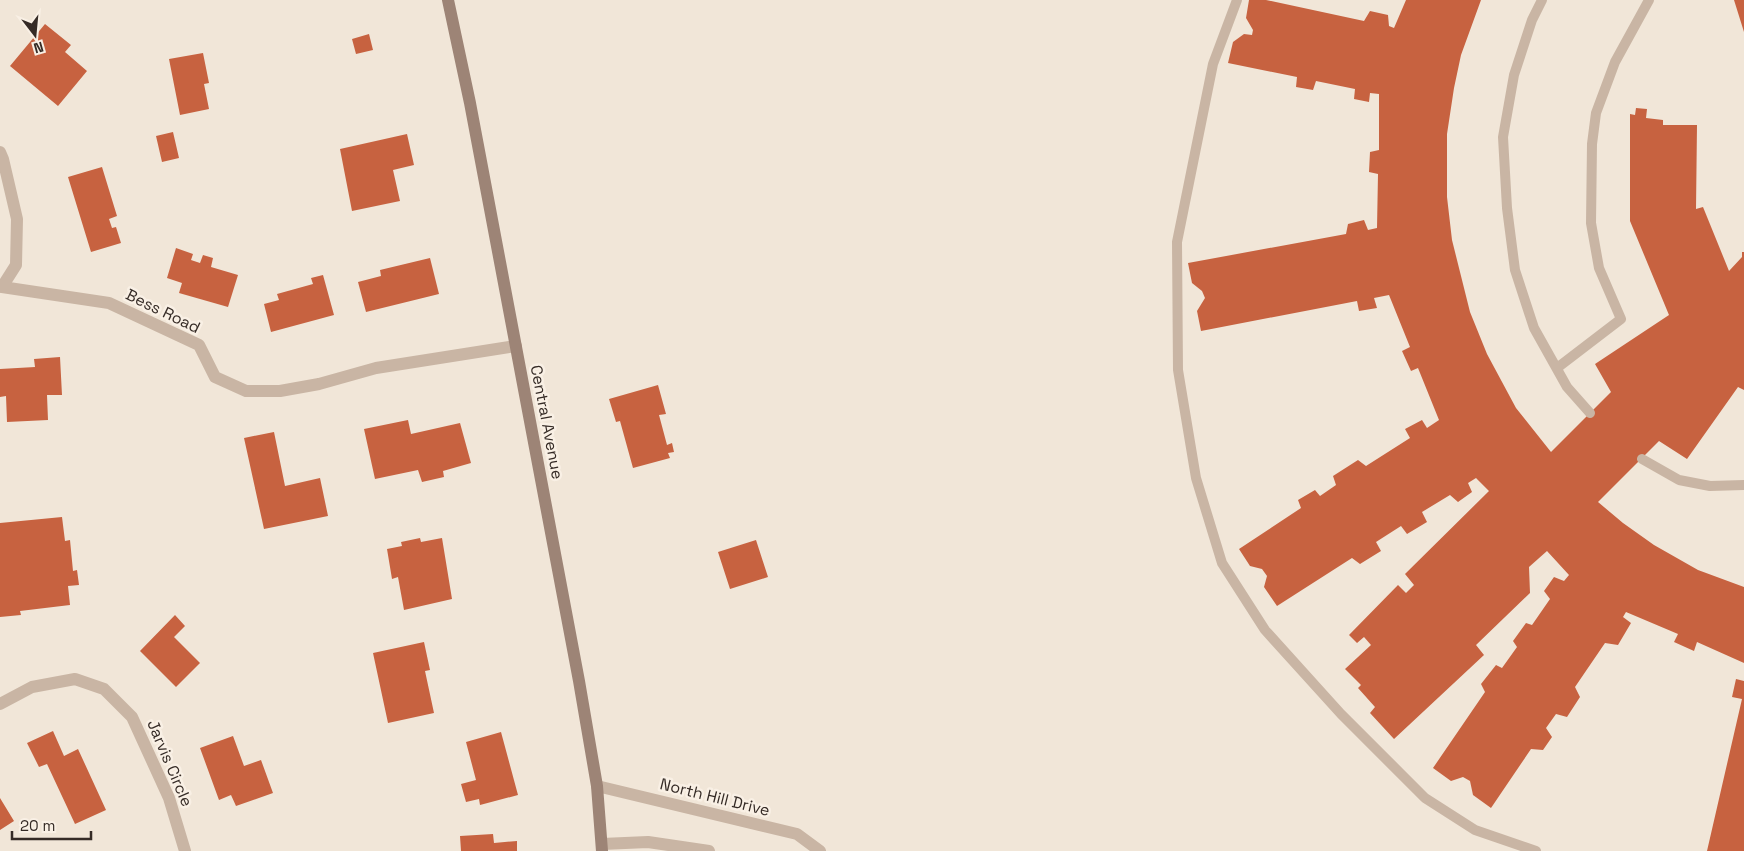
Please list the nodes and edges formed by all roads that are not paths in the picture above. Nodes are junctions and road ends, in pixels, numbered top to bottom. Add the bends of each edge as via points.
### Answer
1 (448, 0) edge
2 (1237, 0) edge
3 (1542, 0) edge
4 (1650, 0) edge
5 (0, 152) edge
6 (1, 288) edge
7 (516, 346) junction
8 (1557, 368) junction
9 (1590, 413) dead end
10 (1642, 458) dead end
11 (1744, 485) edge
12 (0, 704) edge
13 (597, 786) junction
14 (602, 848) edge
15 (186, 851) edge
16 (709, 851) edge
17 (820, 851) edge
18 (1536, 851) edge

1 - 7 main road, Central Avenue
2 - 18 lane via 1213,64 1177,242 1178,370 1196,478 1222,563 1265,630 1341,714 1425,798 1475,830
3 - 8 lane via 1514,76 1503,137 1515,270 1534,328
4 - 8 lane via 1615,62 1596,113 1592,144 1591,223 1599,268 1621,319
5 - 6 street, Bess Road via 17,219 16,265
6 - 7 street, Bess Road via 109,302 199,345 215,377 246,391 280,391 376,368
7 - 13 main road, Central Avenue
8 - 9 lane
10 - 11 lane via 1679,480 1710,486
12 - 15 street, Jarvis Circle via 32,686 75,679 104,689 132,717 169,798
13 - 14 main road, Central Avenue
13 - 17 street, North Hill Drive via 797,834
14 - 16 street via 648,842

